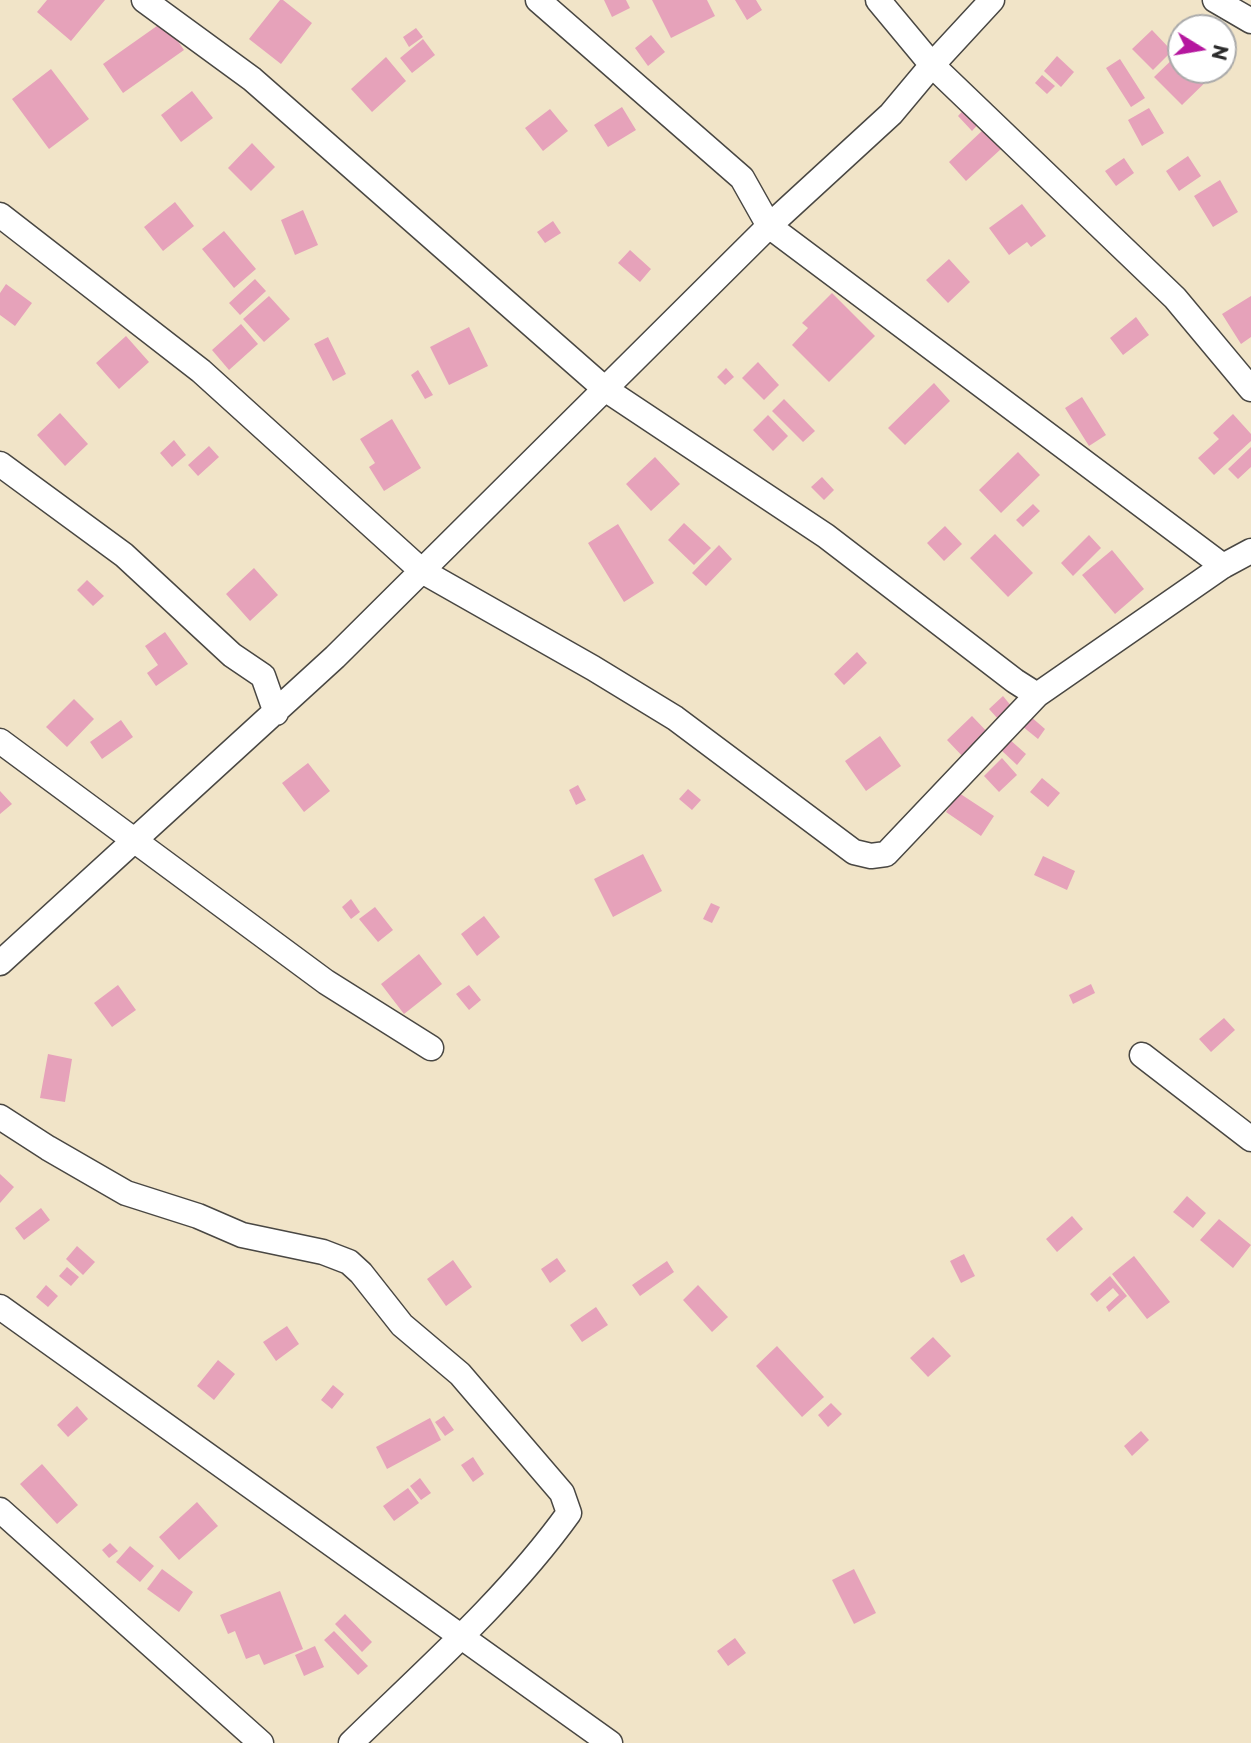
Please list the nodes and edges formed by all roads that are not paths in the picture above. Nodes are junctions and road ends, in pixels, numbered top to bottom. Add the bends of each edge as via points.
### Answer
1 (144, 0) edge
2 (538, 0) edge
3 (878, 0) edge
4 (992, 0) edge
5 (1215, 0) edge
6 (1251, 21) edge
7 (932, 65) junction
8 (0, 215) edge
9 (769, 226) junction
10 (604, 389) junction
11 (1251, 389) edge
12 (0, 464) edge
13 (1251, 551) edge
14 (1223, 566) junction
15 (422, 572) junction
16 (1037, 695) junction
17 (276, 713) junction
18 (0, 741) edge
19 (134, 841) junction
20 (0, 962) edge
21 (430, 1048) dead end
22 (1142, 1055) dead end
23 (0, 1117) edge
24 (1251, 1139) edge
25 (0, 1307) edge
26 (0, 1510) edge
27 (461, 1638) junction
28 (261, 1743) edge
29 (351, 1743) edge
30 (610, 1743) edge

1 - 10 street via 252,79
2 - 9 street via 742,178
3 - 7 street
4 - 7 street
5 - 6 street
7 - 9 street via 891,114
7 - 11 street via 1175,298
8 - 15 street via 201,371
9 - 10 street
9 - 14 street
10 - 15 street
10 - 16 street via 826,536
12 - 17 street via 124,555 232,655 263,676
13 - 14 street
14 - 16 street
15 - 16 street via 675,718 854,852 863,854 886,854
15 - 17 street
17 - 19 street
18 - 19 street
19 - 20 street
19 - 21 street via 326,982
22 - 24 street
23 - 27 street via 126,1193 242,1235 349,1262 402,1325 460,1374 562,1493 569,1513
25 - 27 street
26 - 28 street
27 - 29 street
27 - 30 street

